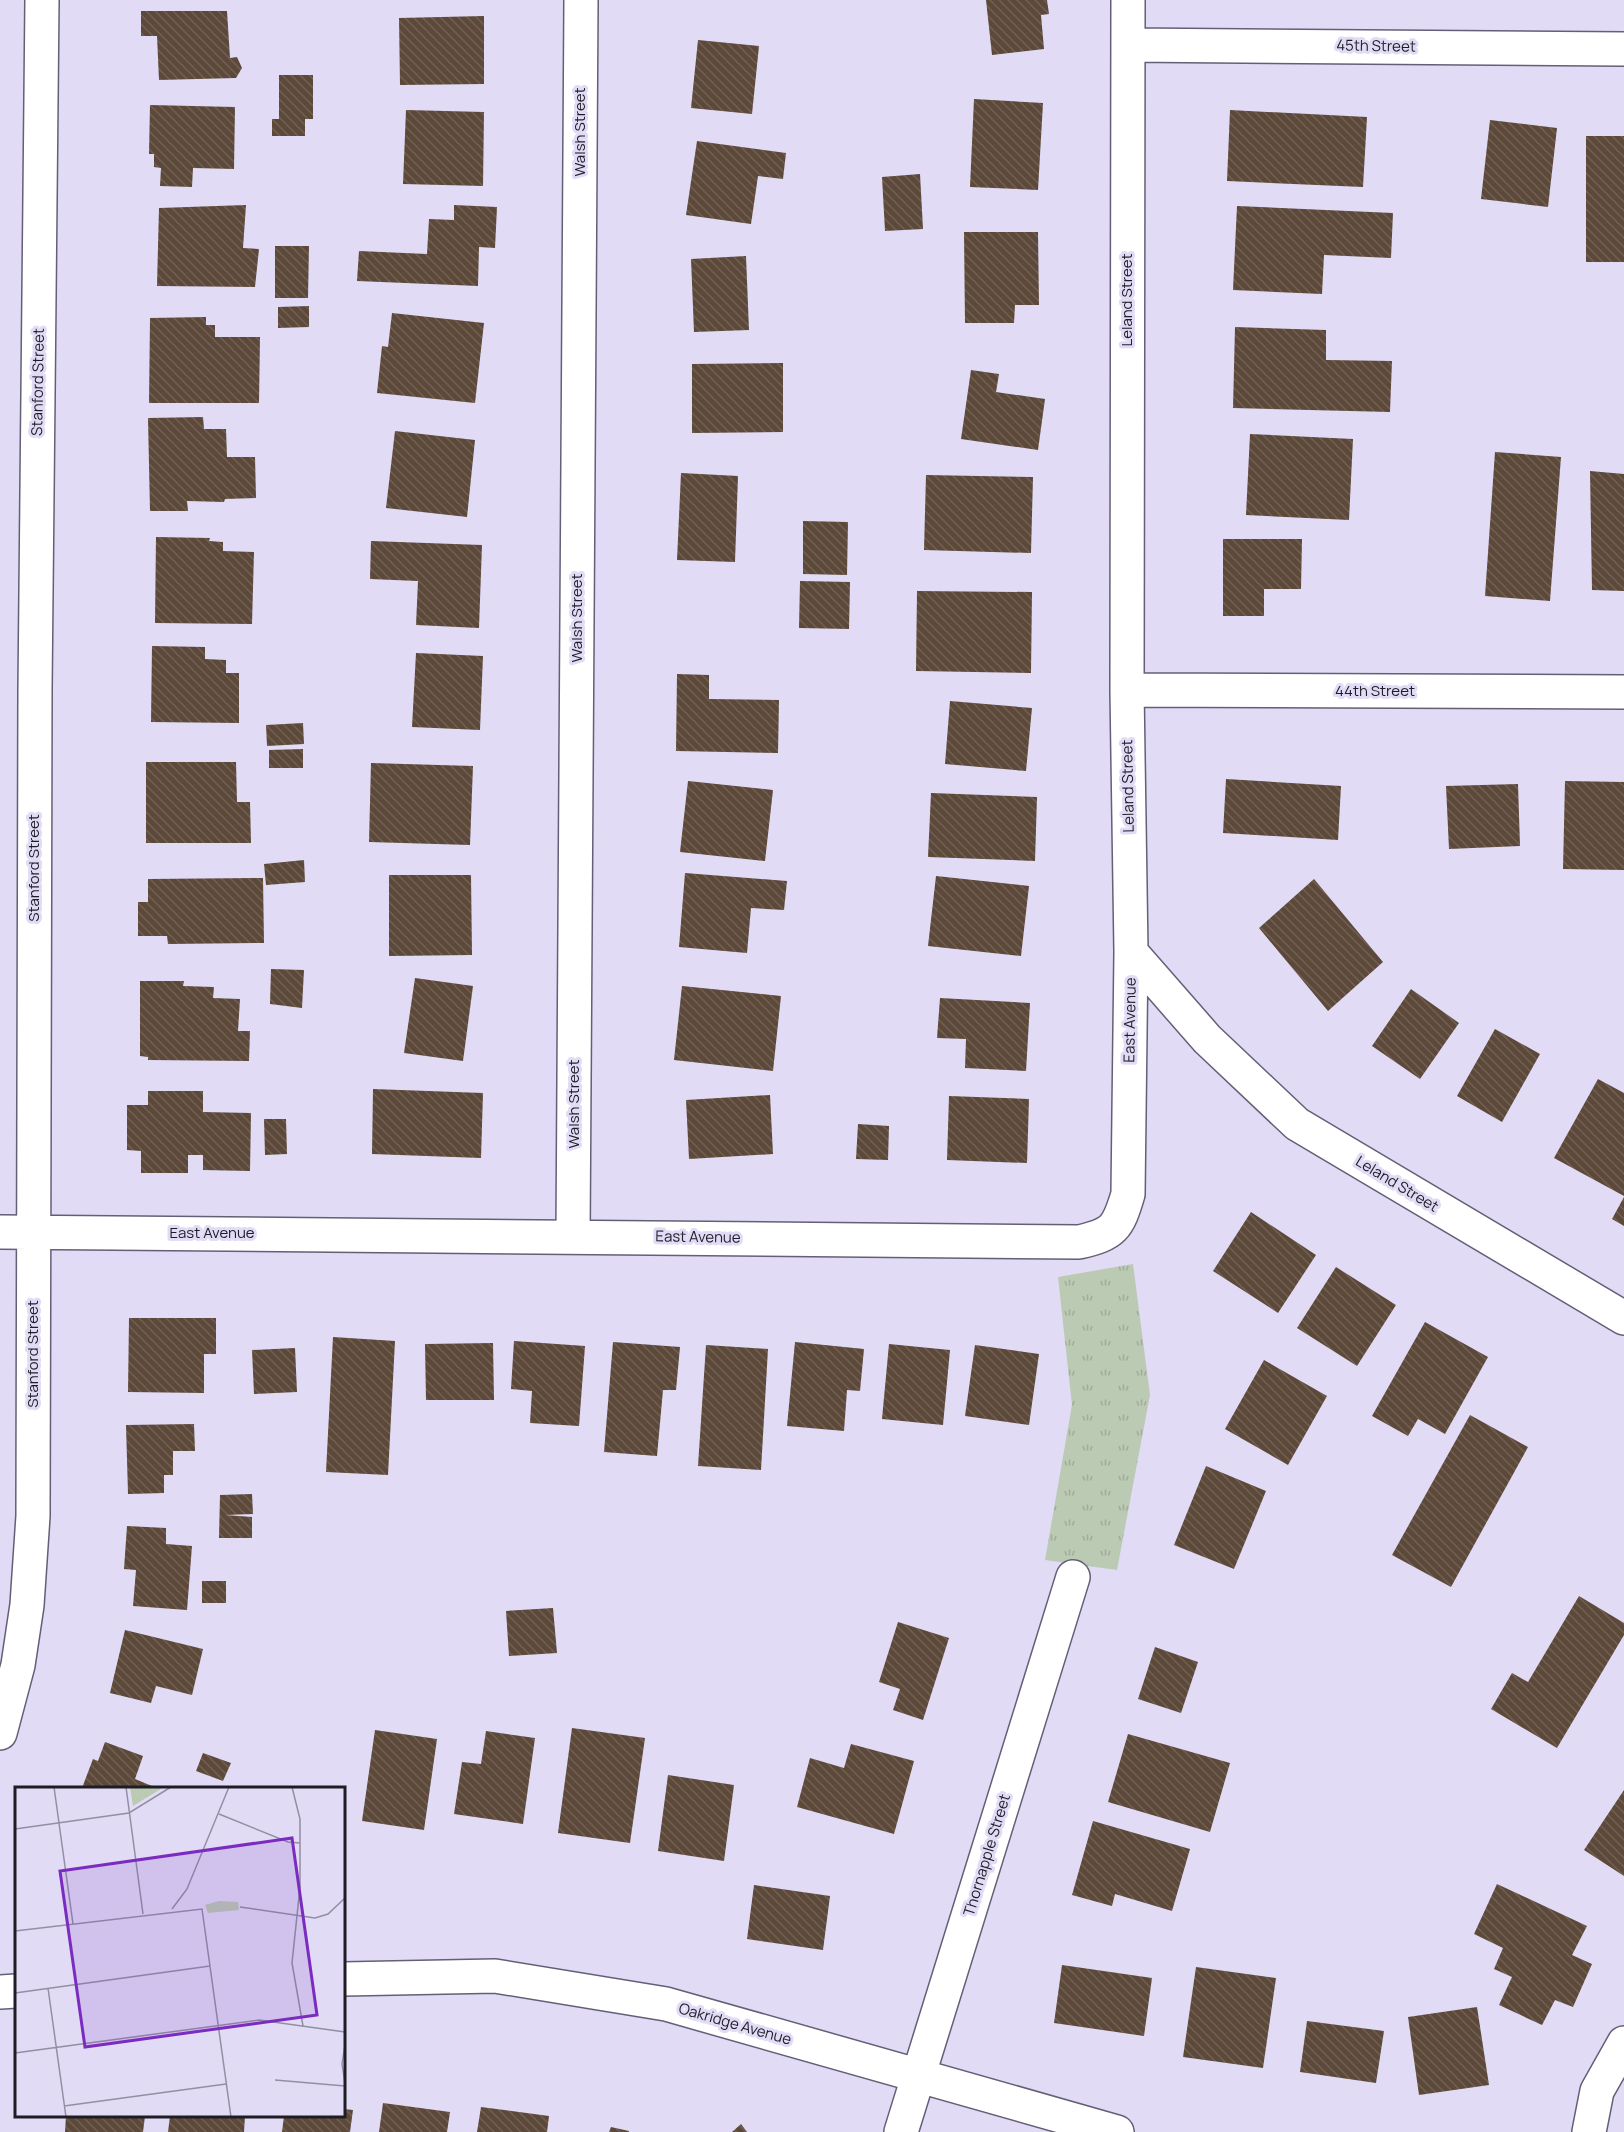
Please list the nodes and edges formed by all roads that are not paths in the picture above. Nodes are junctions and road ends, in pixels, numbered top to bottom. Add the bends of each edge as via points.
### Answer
1 (42, 0) edge
2 (581, 0) edge
3 (1128, 0) edge
4 (1128, 45) junction
5 (1624, 49) edge
6 (1126, 690) junction
7 (1624, 692) edge
8 (1131, 952) junction
9 (0, 1232) edge
10 (33, 1232) junction
11 (573, 1236) junction
12 (1624, 1318) edge
13 (1073, 1577) dead end
14 (0, 1733) edge
15 (345, 1979) edge
16 (15, 1991) edge
17 (0, 1992) edge
18 (1624, 2043) edge
19 (918, 2076) junction
20 (901, 2132) edge
21 (1117, 2132) edge
22 (1589, 2132) edge

1 - 10 street, Stanford Street
2 - 11 street, Walsh Street
3 - 4 street, Leland Street
4 - 5 street, 45th Street
4 - 6 street, Leland Street
6 - 7 street, 44th Street
6 - 8 street, Leland Street
8 - 11 street, East Avenue via 1128,1194 1120,1219 1104,1236 1079,1242
8 - 12 street, Leland Street via 1207,1039 1297,1124
9 - 10 street, East Avenue
10 - 11 street, East Avenue
10 - 14 street, Stanford Street via 31,1550 18,1665
13 - 19 street, Thornapple Street
15 - 19 street, Oakridge Avenue via 495,1976 666,2004
16 - 17 street
18 - 22 street via 1597,2091
19 - 20 street, Thornapple Street
19 - 21 street, Oakridge Avenue

